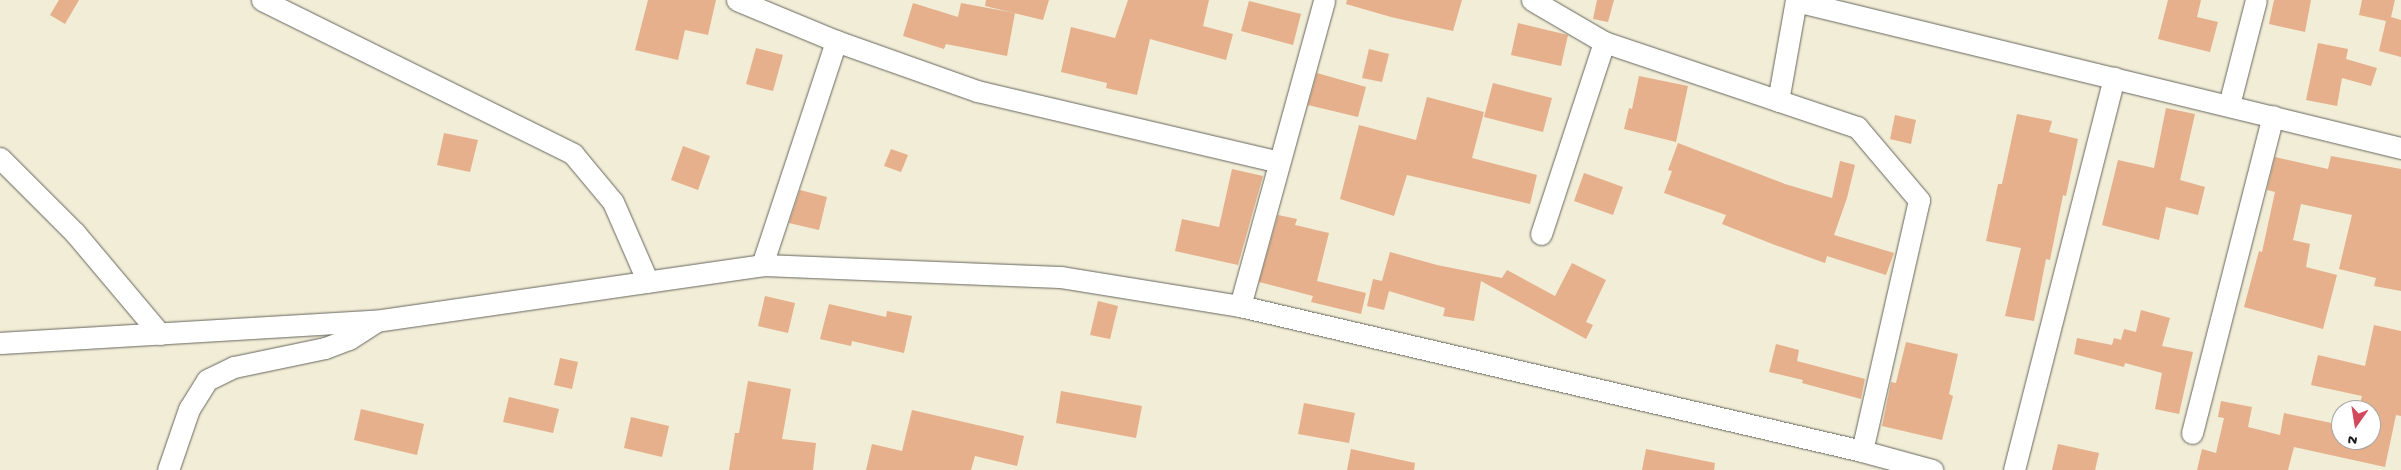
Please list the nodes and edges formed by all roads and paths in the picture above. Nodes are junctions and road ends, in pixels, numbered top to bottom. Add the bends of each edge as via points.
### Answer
1 (262, 0) edge
2 (737, 0) edge
3 (1324, 0) edge
4 (1532, 0) edge
5 (1796, 0) edge
6 (2256, 0) edge
7 (836, 41) junction
8 (1604, 42) junction
9 (2114, 78) junction
10 (1778, 101) junction
11 (2229, 105) junction
12 (2272, 116) junction
13 (2401, 148) edge
14 (0, 158) edge
15 (1279, 162) junction
16 (1541, 234) dead end
17 (762, 265) junction
18 (648, 282) junction
19 (1240, 306) junction
20 (375, 321) junction
21 (160, 334) junction
22 (0, 343) edge
23 (2192, 433) dead end
24 (1862, 452) junction
25 (168, 470) edge
26 (1932, 470) edge
27 (2014, 470) edge

1 - 18 street via 573,154 613,202
2 - 7 street
3 - 15 street
4 - 8 street
5 - 9 street
5 - 10 street
6 - 11 street
7 - 15 street via 977,91
7 - 17 street
8 - 10 street
8 - 16 street
9 - 11 street
9 - 27 street
10 - 24 street via 1857,127 1919,200
11 - 12 street
12 - 13 street
12 - 23 street
14 - 21 street via 75,234
15 - 19 street
17 - 18 street
17 - 19 street via 1061,277
18 - 20 street
19 - 24 street
20 - 21 street
20 - 25 street via 348,340 234,367 207,380 189,409
21 - 22 street
24 - 26 street

